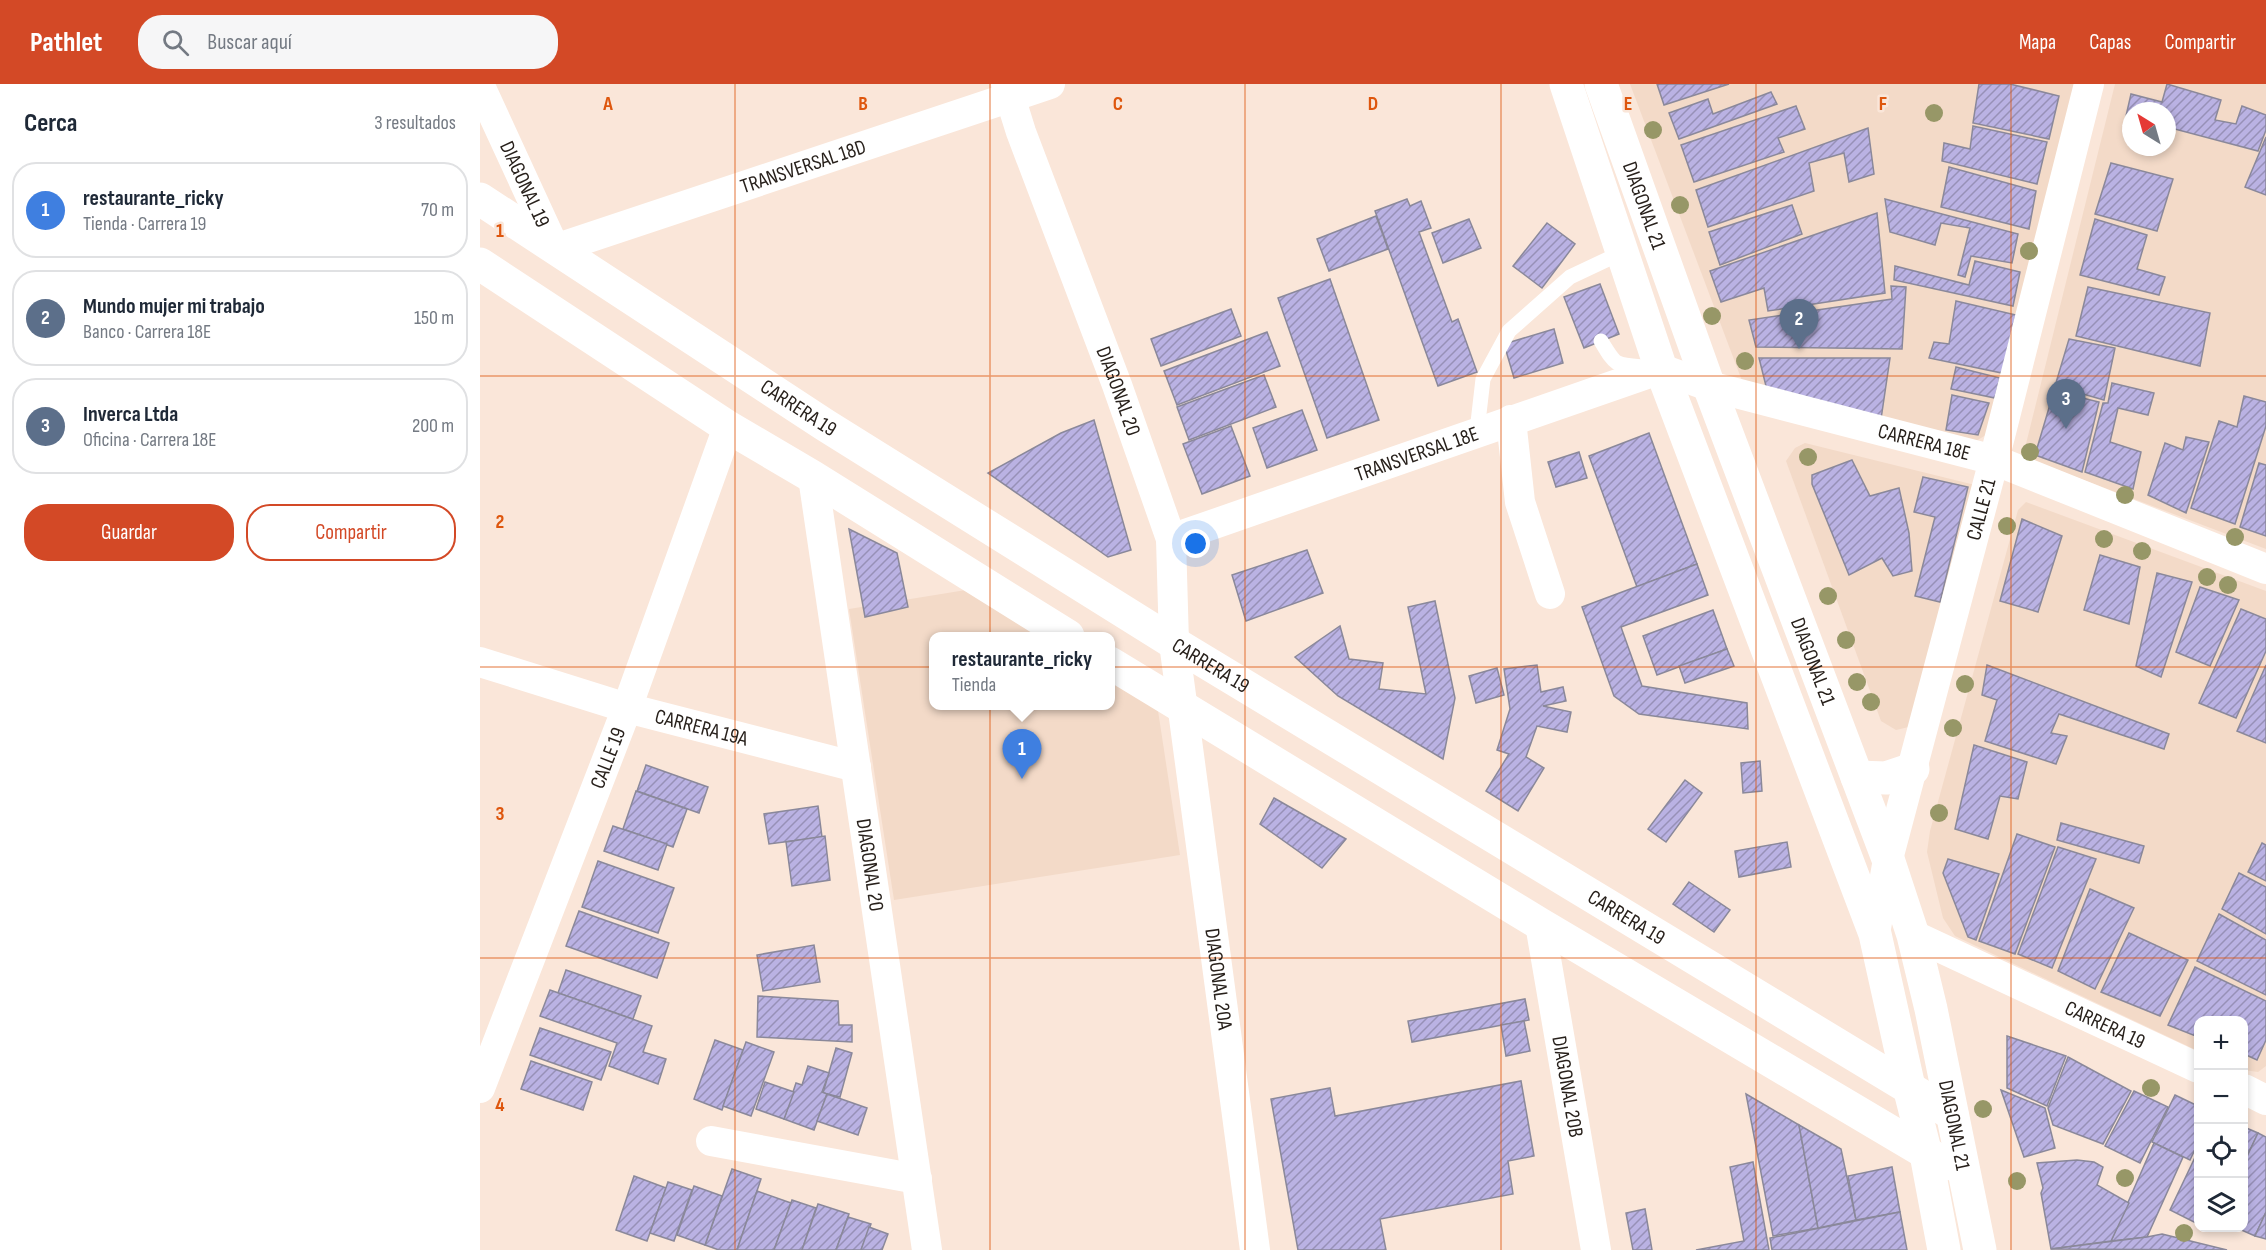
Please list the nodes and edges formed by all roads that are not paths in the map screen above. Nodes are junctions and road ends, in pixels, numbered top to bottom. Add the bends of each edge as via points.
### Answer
1 (1050, 84) edge
2 (1566, 84) edge
3 (1601, 84) edge
4 (2090, 84) edge
5 (480, 87) edge
6 (1009, 91) edge
7 (480, 199) edge
8 (555, 249) junction
9 (1623, 252) junction
10 (480, 264) edge
11 (1570, 277) junction
12 (1577, 292) dead end
13 (1601, 341) dead end
14 (1661, 369) junction
15 (1709, 386) junction
16 (1511, 420) junction
17 (728, 426) junction
18 (1477, 431) junction
19 (1994, 460) junction
20 (813, 477) junction
21 (1171, 539) junction
22 (2266, 569) edge
23 (1550, 594) dead end
24 (1062, 632) edge
25 (1174, 643) junction
26 (480, 663) edge
27 (1115, 666) edge
28 (627, 708) junction
29 (1183, 709) junction
30 (856, 767) junction
31 (1913, 769) junction
32 (1857, 777) junction
33 (1888, 859) junction
34 (1540, 924) junction
35 (1875, 934) junction
36 (1913, 935) junction
37 (2194, 1066) edge
38 (1909, 1087) junction
39 (480, 1088) edge
40 (1952, 1114) junction
41 (711, 1141) dead end
42 (1926, 1154) junction
43 (1966, 1176) junction
44 (917, 1179) junction
45 (927, 1250) edge
46 (1255, 1250) edge
47 (1596, 1250) edge
48 (1944, 1250) edge
49 (1980, 1250) edge

1 - 6 street, TRANSVERSAL 18D
2 - 9 main road, DIAGONAL 21
3 - 15 main road, DIAGONAL 21
4 - 19 street, CALLE 21
5 - 8 street, DIAGONAL 19
6 - 8 street, TRANSVERSAL 18D
6 - 21 street, DIAGONAL 20
7 - 8 main road, CARRERA 19
8 - 25 main road, CARRERA 19 via 825,425
9 - 11 lane
9 - 14 main road, DIAGONAL 21
10 - 17 main road
11 - 12 lane
11 - 18 lane via 1509,331 1483,379
13 - 14 lane via 1613,362
14 - 15 street, CARRERA 18E
14 - 16 street, TRANSVERSAL 18E
14 - 35 main road, DIAGONAL 21
15 - 19 street, CARRERA 18E
15 - 32 main road, DIAGONAL 21
16 - 18 street, TRANSVERSAL 18E
16 - 23 street via 1520,502
17 - 20 main road
17 - 28 street, CALLE 19
18 - 21 street, TRANSVERSAL 18E
19 - 22 street, CARRERA 18E
19 - 31 street, CALLE 21
20 - 24 main road
20 - 30 street, DIAGONAL 20
21 - 25 street, DIAGONAL 20
25 - 29 street, DIAGONAL 20
25 - 38 main road, CARRERA 19
26 - 28 street, CARRERA 19A
27 - 29 main road
28 - 30 street, CARRERA 19A
28 - 39 street, CALLE 19
29 - 34 main road
29 - 46 street, DIAGONAL 20A
30 - 44 street, DIAGONAL 20
31 - 32 main road via 1886,778
31 - 33 street, CALLE 21
32 - 33 main road, DIAGONAL 21
33 - 35 street, CALLE 21
33 - 36 main road, DIAGONAL 21
34 - 42 main road
34 - 47 street, DIAGONAL 20B
35 - 38 main road, DIAGONAL 21
36 - 37 street, CARRERA 19
36 - 40 main road, DIAGONAL 21
38 - 40 main road, CARRERA 19
38 - 42 main road, DIAGONAL 21
40 - 43 main road, DIAGONAL 21
41 - 44 street
42 - 43 main road
42 - 48 main road, DIAGONAL 21
43 - 49 main road, DIAGONAL 21
44 - 45 street, DIAGONAL 20

